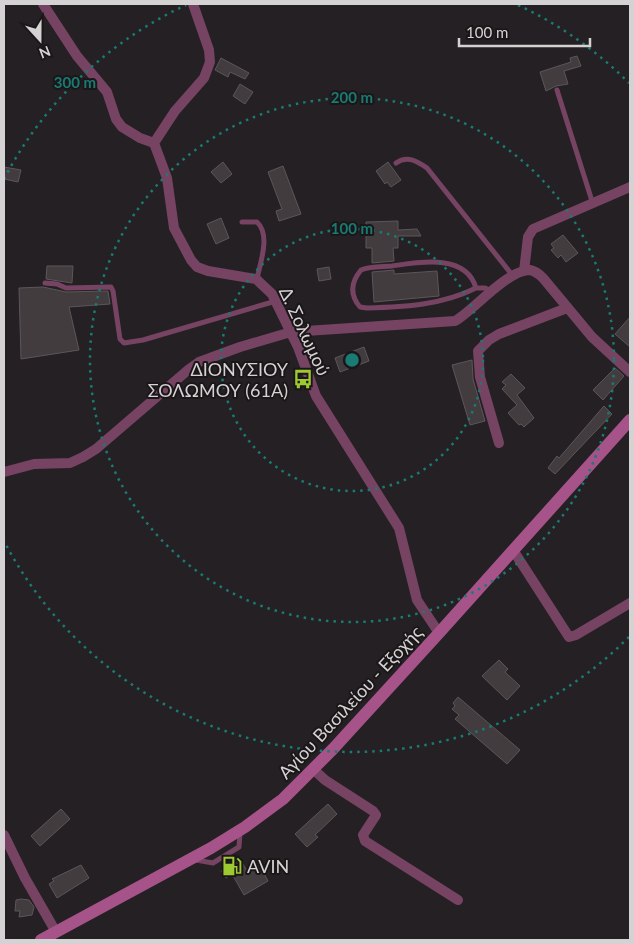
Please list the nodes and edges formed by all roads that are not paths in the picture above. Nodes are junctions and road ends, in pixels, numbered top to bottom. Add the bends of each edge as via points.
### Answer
1 (43, 4) edge
2 (193, 4) edge
3 (557, 90) dead end
4 (154, 143) junction
5 (396, 162) dead end
6 (630, 187) edge
7 (592, 201) junction
8 (242, 222) dead end
9 (524, 271) junction
10 (513, 276) junction
11 (256, 279) junction
12 (45, 283) dead end
13 (476, 288) junction
14 (490, 291) junction
15 (276, 301) junction
16 (567, 308) junction
17 (291, 332) junction
18 (630, 372) edge
19 (630, 420) edge
20 (500, 443) dead end
21 (4, 472) edge
22 (513, 550) junction
23 (630, 602) edge
24 (439, 633) junction
25 (313, 769) junction
26 (4, 836) edge
27 (458, 900) dead end
28 (49, 937) edge

1 - 4 street via 78,56 108,92 116,119 122,127
2 - 4 street via 210,62 204,78 175,111
3 - 7 lane
4 - 11 street, Δ. Σολωμού via 167,178 174,228 191,260 208,272
5 - 10 lane via 411,159 427,168
6 - 7 street
7 - 9 street via 533,228 528,237
8 - 11 lane via 257,222 263,230 261,262
9 - 10 street
9 - 16 street via 530,270 543,278
10 - 14 street
11 - 15 street, Δ. Σολωμού via 266,286
12 - 15 lane via 66,288 110,287 120,338 124,343
13 - 13 lane via 473,280 459,268 437,261 361,270 353,281 352,292 360,307 368,308 435,303
13 - 14 lane
14 - 17 street via 466,315 455,321
15 - 17 street, Δ. Σολωμού
16 - 18 street via 592,337
16 - 20 street via 499,334 478,351 480,377
17 - 21 street via 199,362 96,450 82,458 70,463 34,464
17 - 24 street, Δ. Σολωμού via 316,396 399,528 417,600
19 - 22 main road, Αγίου Βασιλείου - Εξοχής
22 - 23 street via 569,637
22 - 24 main road, Αγίου Βασιλείου - Εξοχής
24 - 25 main road, Αγίου Βασιλείου - Εξοχής
25 - 27 street via 373,810 376,815 363,835 365,841
25 - 28 main road, Αγίου Βασιλείου - Εξοχής via 283,799 240,831
26 - 28 street

